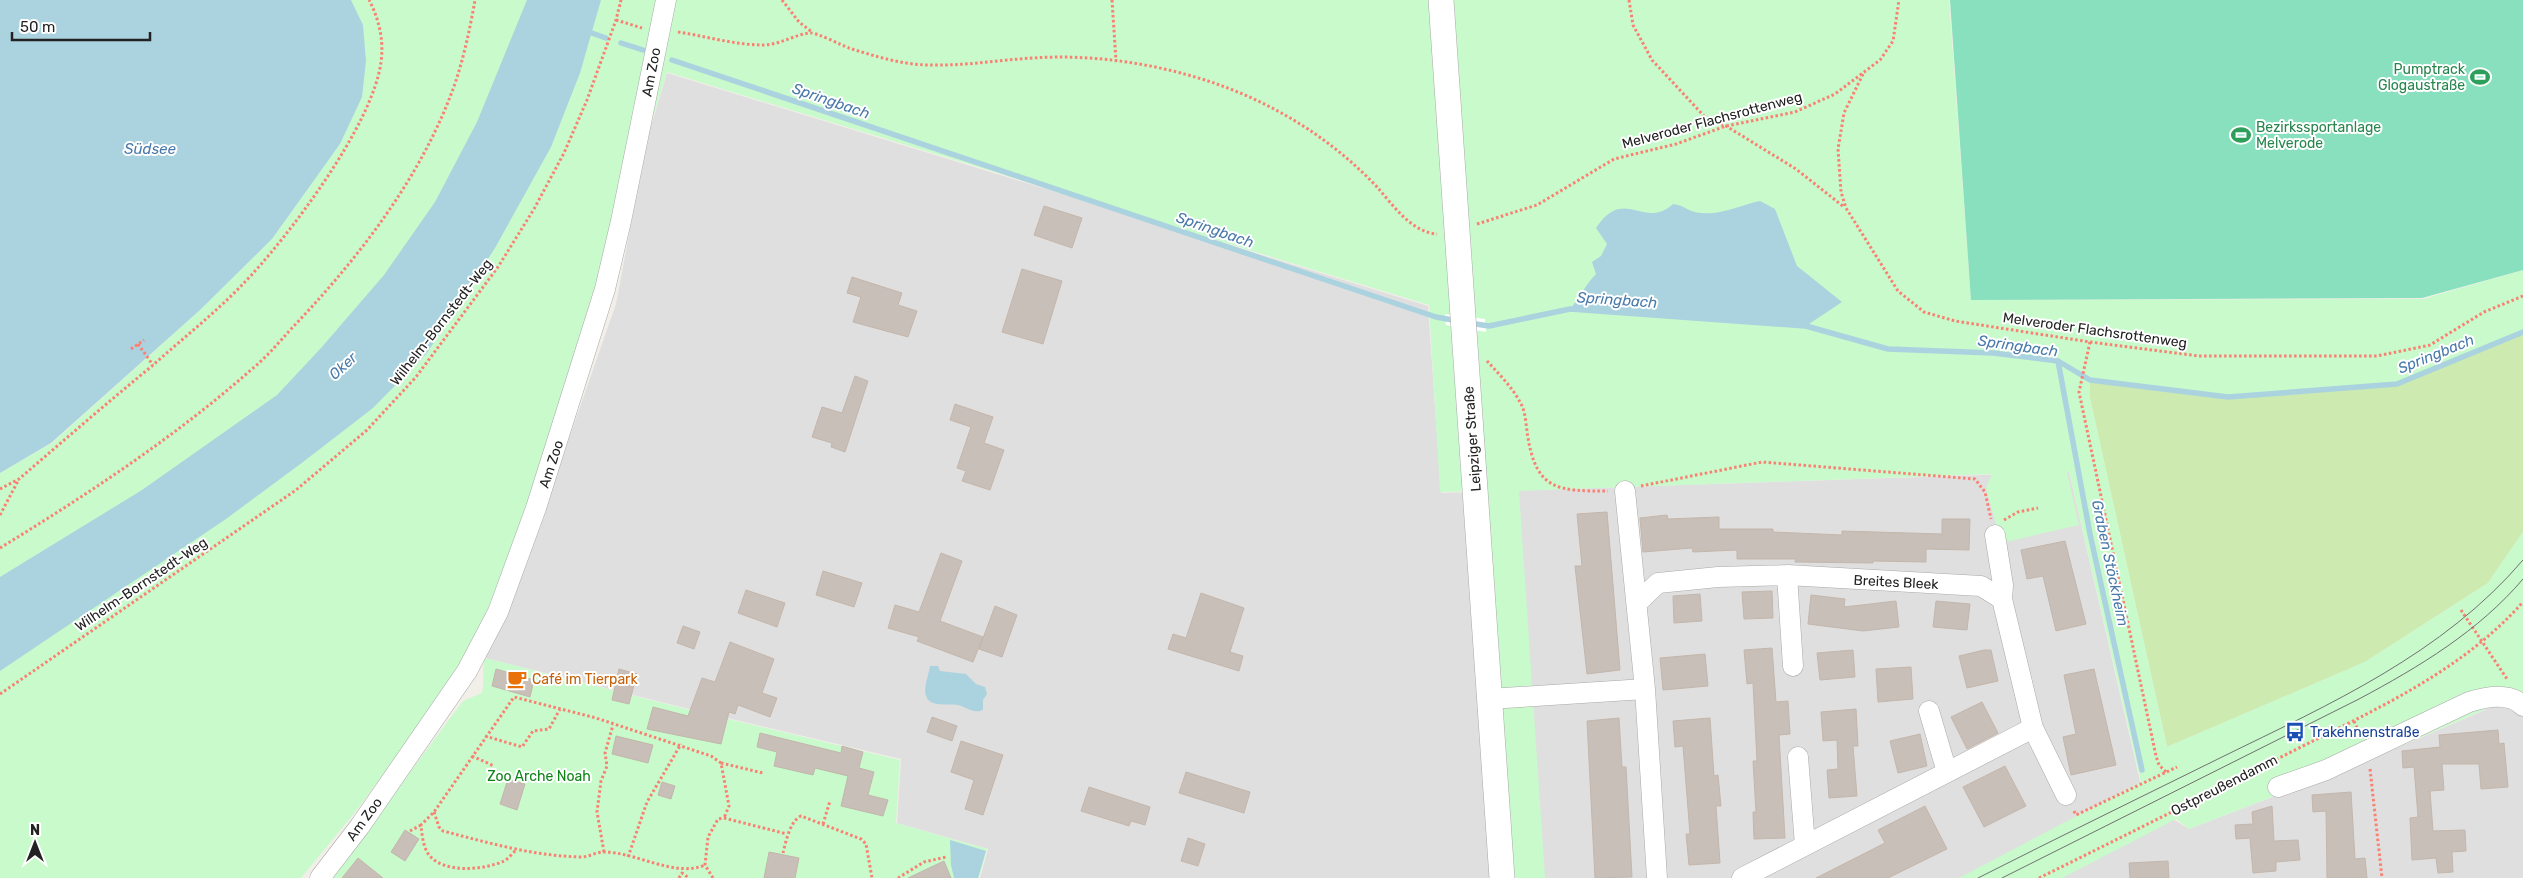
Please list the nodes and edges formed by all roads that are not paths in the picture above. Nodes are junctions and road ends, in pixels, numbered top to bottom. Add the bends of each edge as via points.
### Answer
1 (666, 0) edge
2 (1440, 0) edge
3 (1625, 491) road end
4 (1994, 531) road end
5 (1787, 575) junction
6 (2002, 599) junction
7 (1637, 603) junction
8 (1793, 666) dead end
9 (1645, 689) junction
10 (1490, 699) junction
11 (2522, 705) edge
12 (1928, 711) dead end
13 (2033, 728) junction
14 (1798, 757) dead end
15 (1947, 772) junction
16 (2278, 787) dead end
17 (2066, 795) road end
18 (1805, 846) junction
19 (320, 878) edge
20 (1502, 878) edge
21 (1657, 878) edge
22 (1742, 878) edge

1 - 19 street, Am Zoo via 605,289 536,508 498,612 467,671 360,826
2 - 10 street, Leipziger Straße via 1455,230 1469,336
3 - 7 street
4 - 6 street via 2003,585
5 - 6 street, Breites Bleek via 1981,586
5 - 7 street, Breites Bleek via 1658,583
5 - 8 street
6 - 13 street
7 - 9 street
9 - 10 street
9 - 21 street
10 - 20 street, Leipziger Straße
11 - 16 street, Ostpreußendamm via 2505,698 2487,697 2469,702 2326,770
12 - 15 street
13 - 15 street
13 - 17 street
14 - 18 street
15 - 18 street
18 - 22 street

